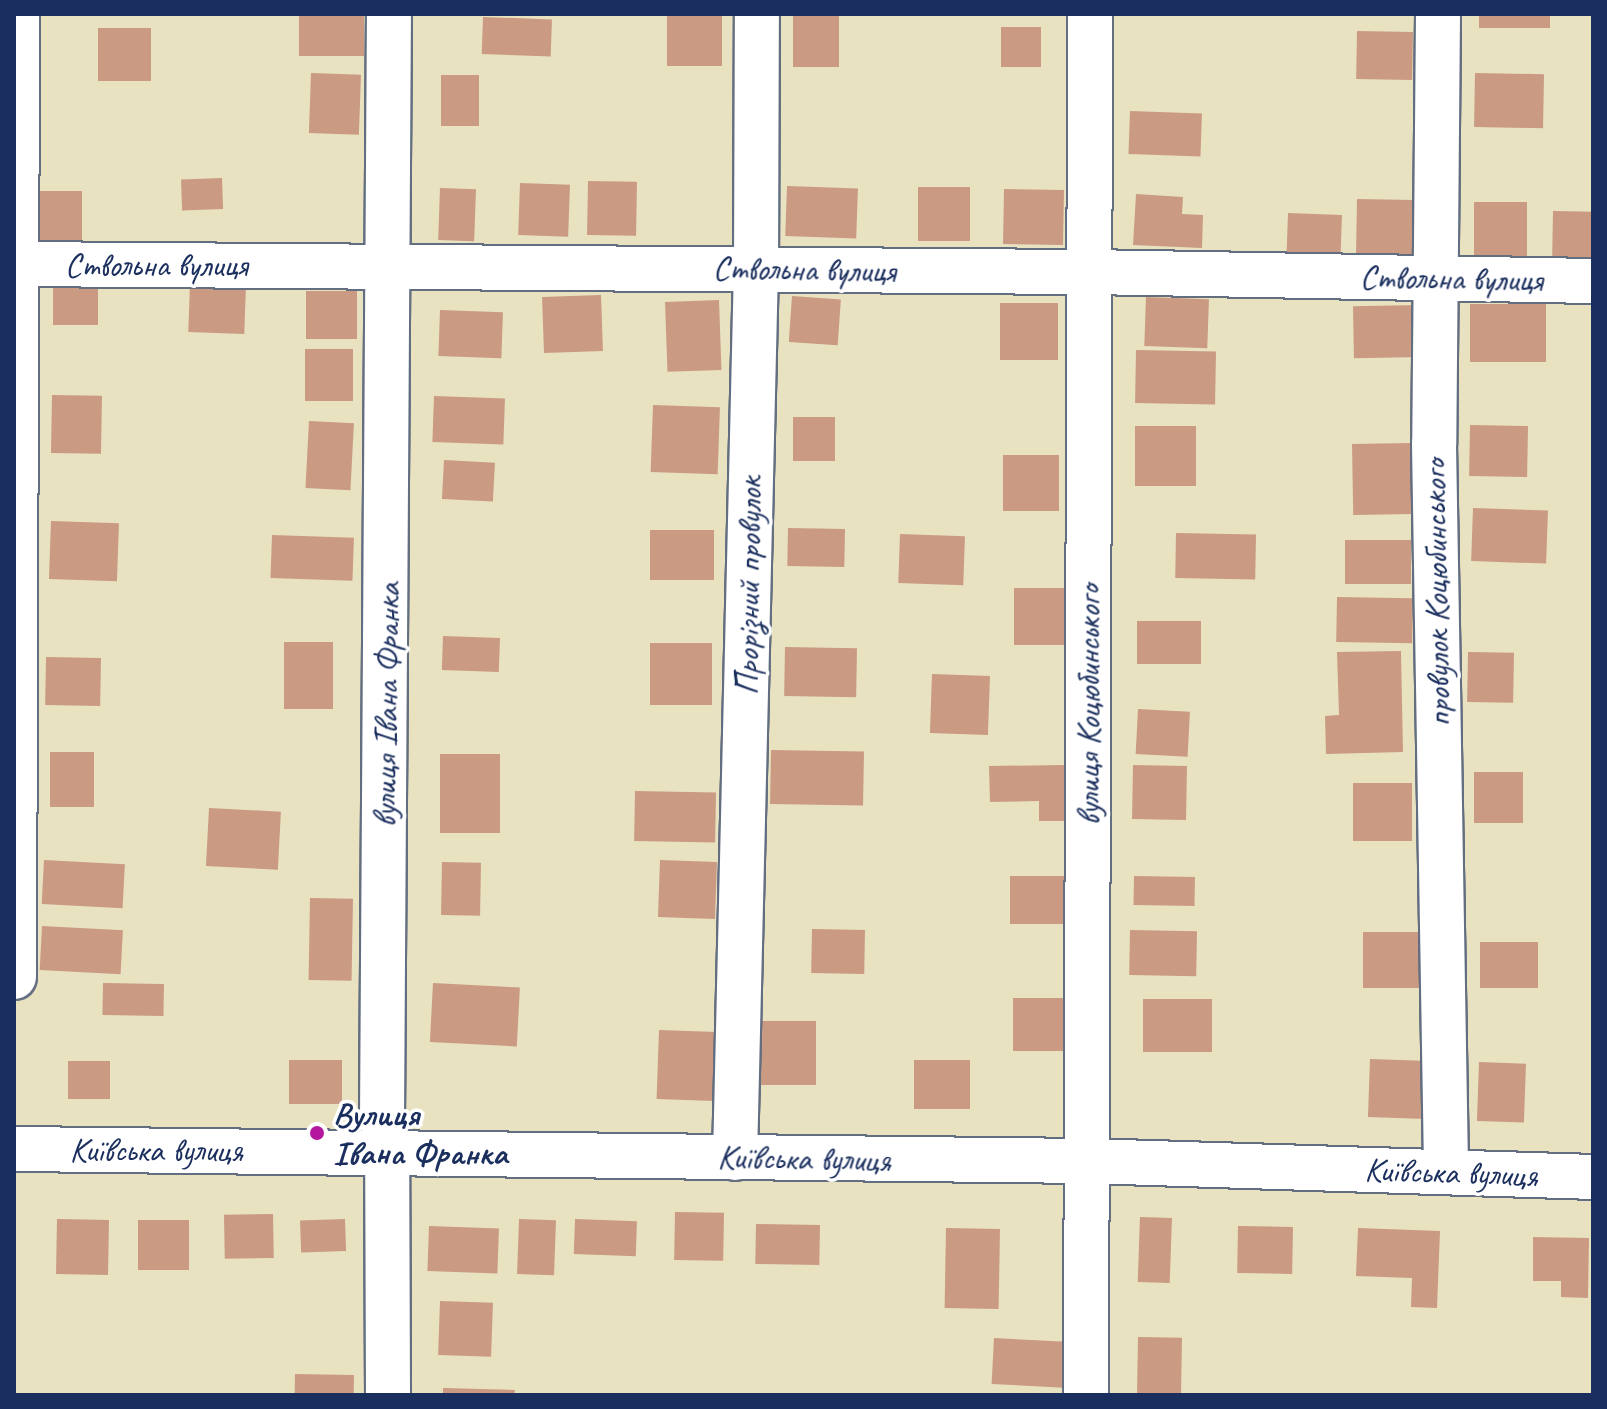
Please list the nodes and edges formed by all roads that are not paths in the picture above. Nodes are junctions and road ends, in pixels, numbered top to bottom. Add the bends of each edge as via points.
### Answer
1 (17, 14) edge
2 (389, 14) edge
3 (757, 14) edge
4 (1090, 14) edge
5 (1438, 14) edge
6 (15, 264) edge
7 (391, 266) junction
8 (756, 268) junction
9 (1088, 272) junction
10 (1436, 277) junction
11 (1593, 281) edge
12 (14, 977) edge
13 (14, 1149) edge
14 (387, 1151) junction
15 (735, 1158) junction
16 (1088, 1161) junction
17 (1446, 1171) junction
18 (1593, 1177) edge
19 (388, 1395) edge
20 (1086, 1395) edge

1 - 6 street
2 - 7 street, вулиця Івана Франка
3 - 8 street, Прорізний провулок
4 - 9 street, вулиця Коцюбинського
5 - 10 street, провулок Коцюбинського
6 - 7 street, Ствольна вулиця
6 - 12 street
7 - 8 street, Ствольна вулиця
7 - 14 street, вулиця Івана Франка via 382,1120
8 - 9 street, Ствольна вулиця
8 - 15 street, Прорізний провулок
9 - 10 street, Ствольна вулиця
9 - 16 street, вулиця Коцюбинського
10 - 11 street, Ствольна вулиця
10 - 17 street, провулок Коцюбинського
13 - 14 street, Київська вулиця
14 - 15 street, Київська вулиця
14 - 19 street, вулиця Івана Франка
15 - 16 street, Київська вулиця
16 - 17 street, Київська вулиця
16 - 20 street, вулиця Коцюбинського
17 - 18 street, Київська вулиця

